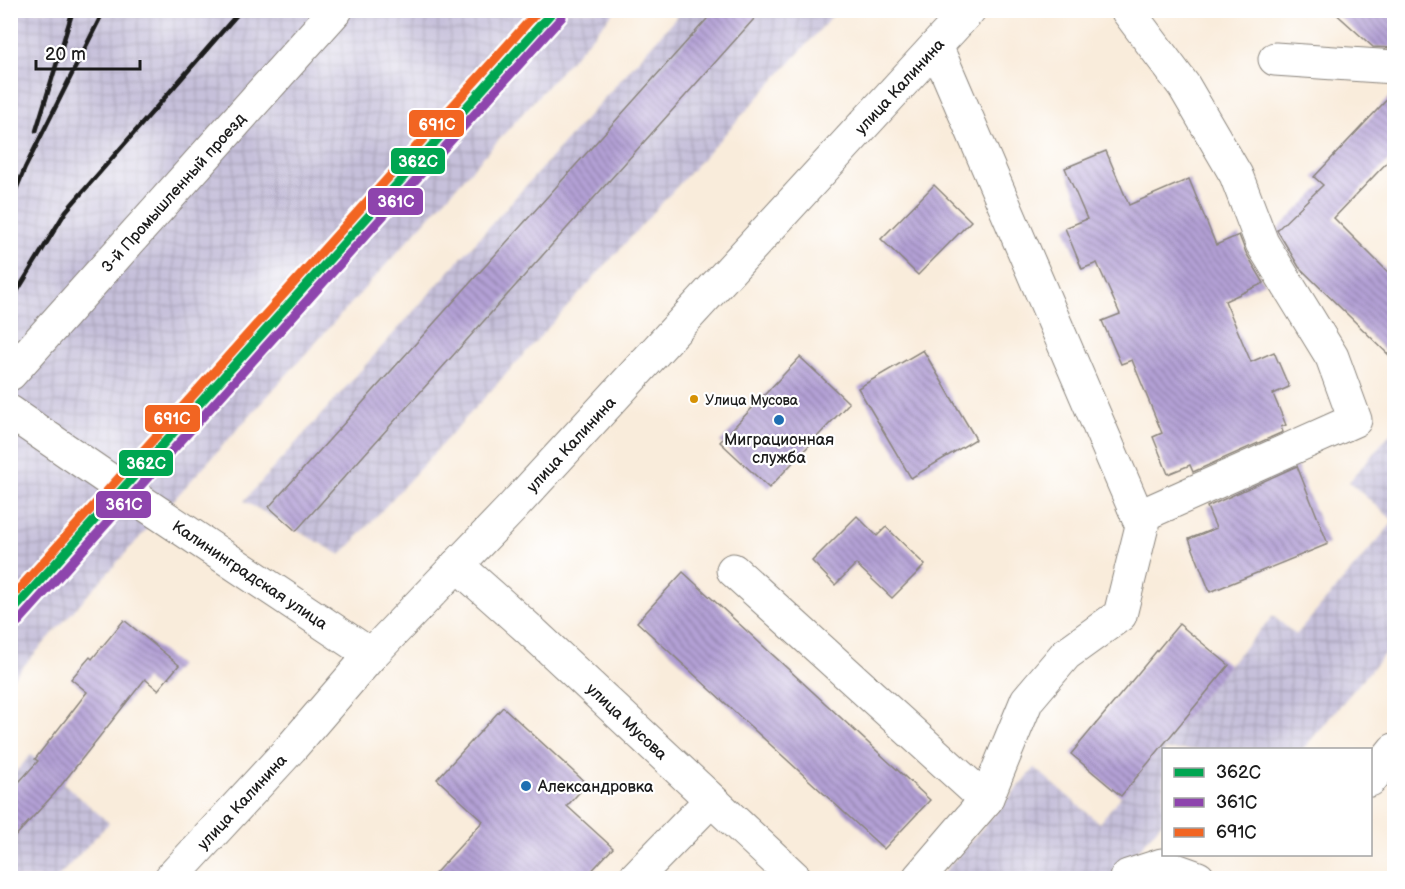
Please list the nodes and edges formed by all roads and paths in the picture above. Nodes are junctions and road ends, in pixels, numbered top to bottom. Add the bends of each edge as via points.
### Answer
1 (336, 10) edge
2 (969, 10) edge
3 (1127, 10) edge
4 (936, 46) junction
5 (1275, 59) dead end
6 (1395, 67) edge
7 (10, 374) edge
8 (10, 412) edge
9 (1138, 517) junction
10 (457, 565) junction
11 (733, 570) dead end
12 (371, 655) junction
13 (1395, 750) edge
14 (1372, 779) edge
15 (711, 800) junction
16 (986, 800) junction
17 (171, 879) edge
18 (635, 879) edge
19 (795, 879) edge
20 (919, 879) edge
21 (1126, 879) edge
22 (1198, 879) edge

1 - 7 street, 3-й Промышленный проезд
2 - 4 street, улица Калинина
3 - 9 street via 1184,86 1236,175 1263,243 1332,357 1355,420
4 - 9 street
4 - 10 street, улица Калинина
5 - 6 street
8 - 12 street, Калининградская улица
9 - 16 street via 1142,526 1120,615 1066,654 1027,700
10 - 12 street, улица Калинина
10 - 15 street, улица Мусова
11 - 16 street
12 - 17 street, улица Калинина
13 - 14 street
15 - 18 street
15 - 19 street, улица Мусова
16 - 20 street
21 - 22 street via 1162,865

